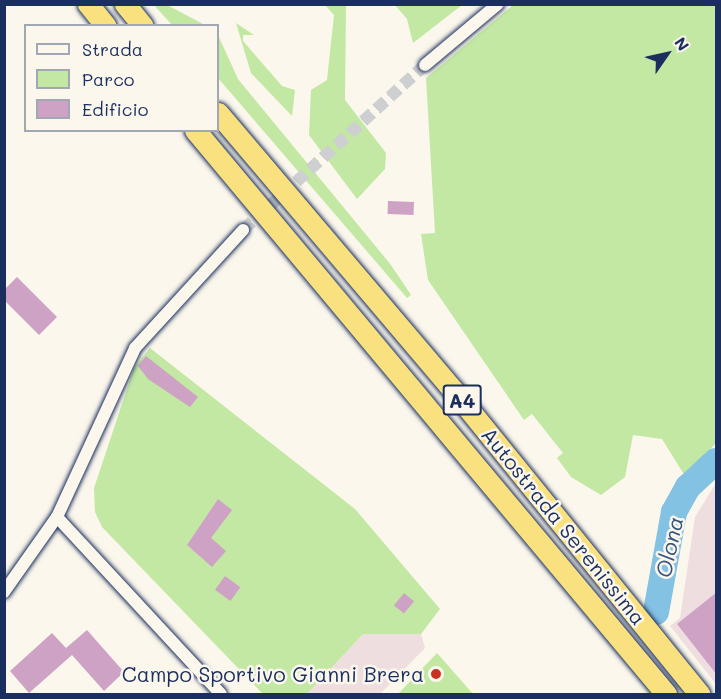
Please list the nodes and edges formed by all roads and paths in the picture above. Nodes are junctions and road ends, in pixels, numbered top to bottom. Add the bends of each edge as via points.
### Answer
1 (88, 4) edge
2 (125, 4) edge
3 (498, 4) edge
4 (104, 24) edge
5 (141, 24) edge
6 (425, 65) tunnel mouth
7 (219, 114) edge
8 (197, 132) edge
9 (243, 230) tunnel mouth
10 (57, 517) junction
11 (4, 592) edge
12 (221, 694) edge
13 (666, 694) edge
14 (699, 694) edge

1 - 4 highway
2 - 5 highway
3 - 6 street
7 - 14 highway, Autostrada Serenissima / A4 via 454,391
8 - 13 highway, Autostrada Serenissima / A4
9 - 10 street via 135,348
10 - 11 street
10 - 12 street

